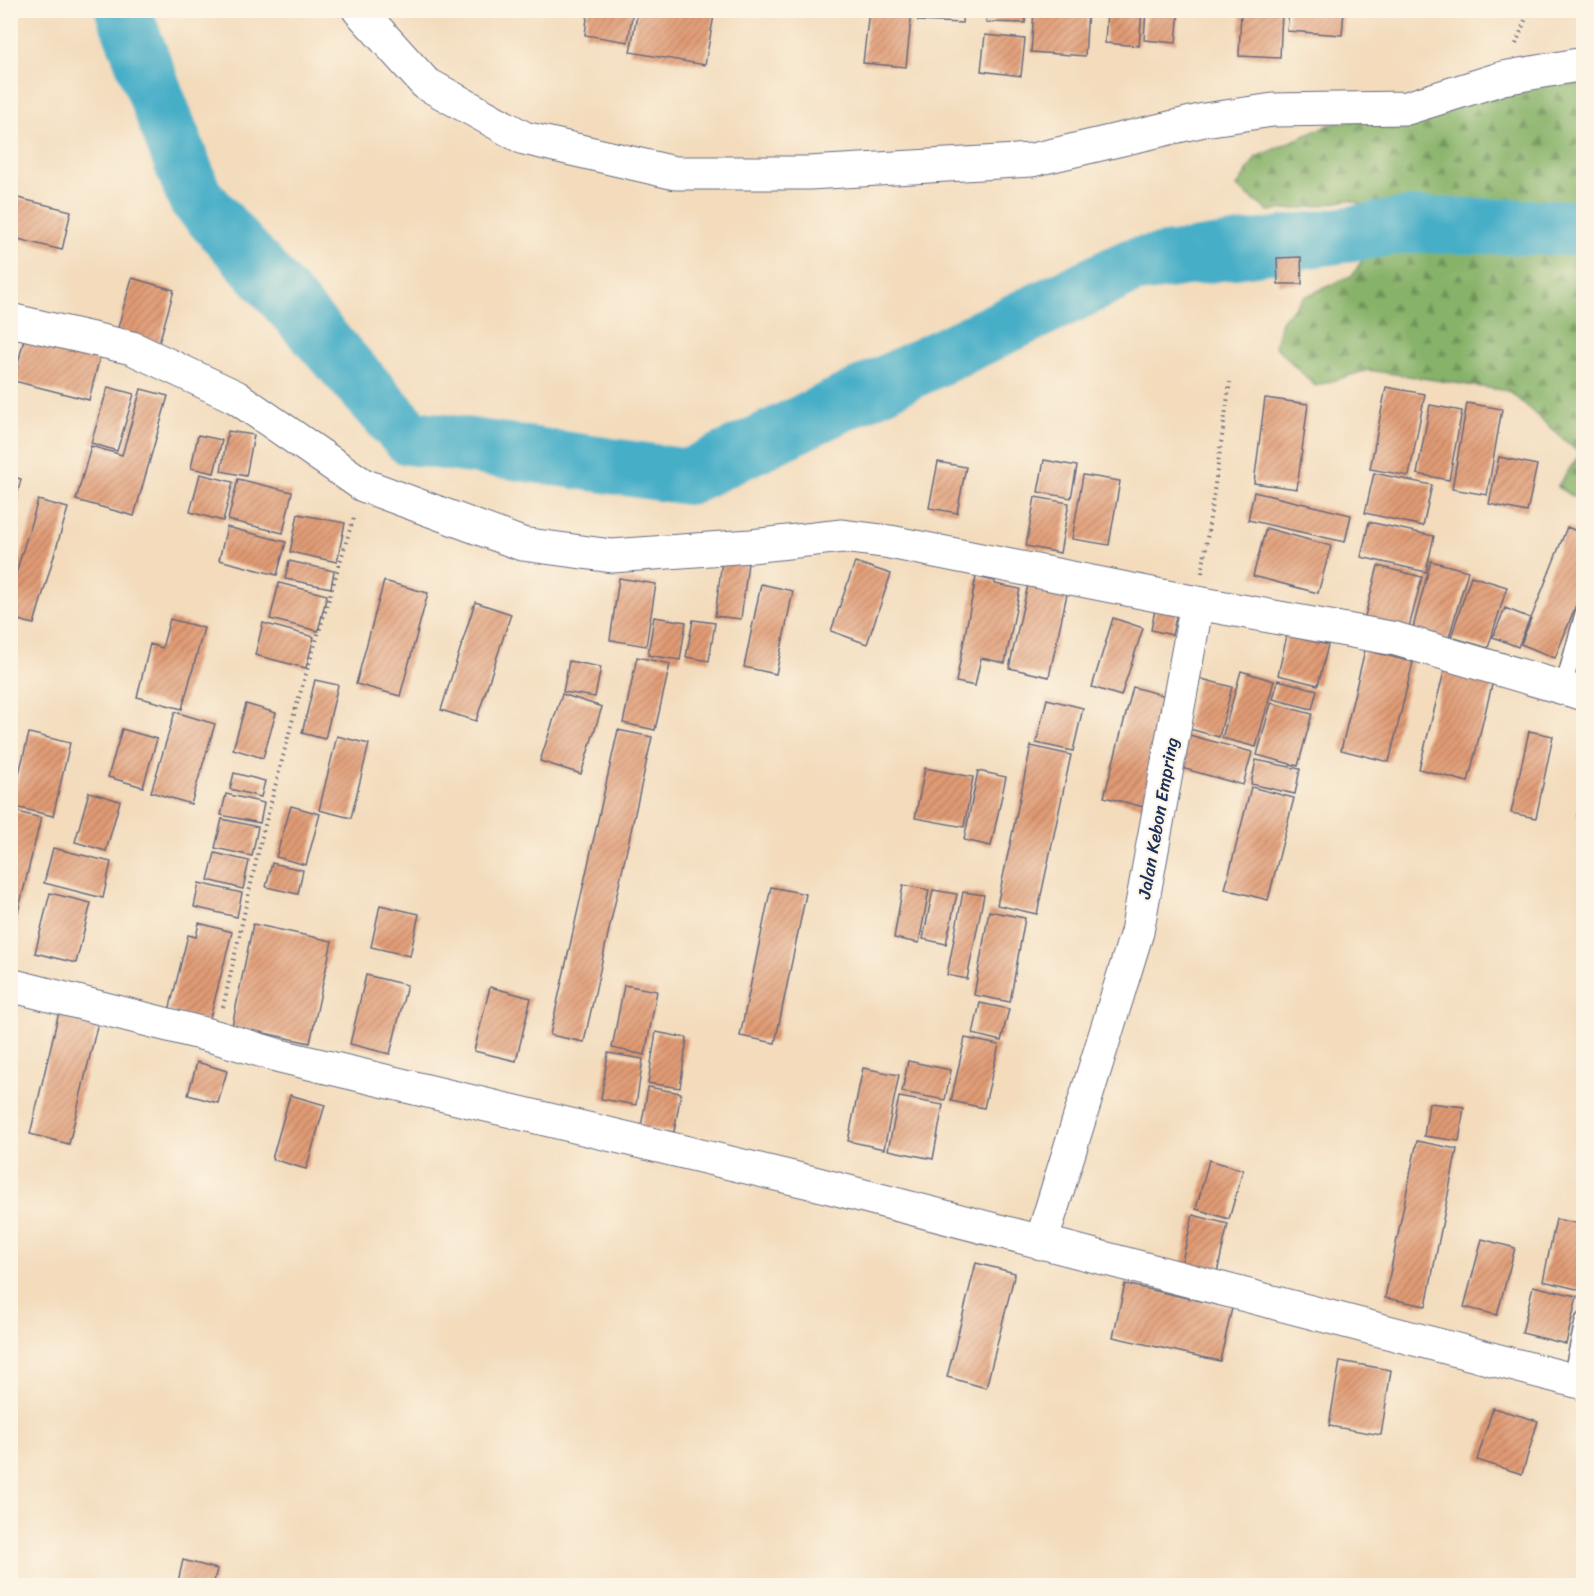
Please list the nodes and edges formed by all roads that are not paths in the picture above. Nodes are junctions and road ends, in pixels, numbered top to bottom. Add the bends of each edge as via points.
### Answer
1 (359, 10) edge
2 (1584, 64) edge
3 (10, 320) edge
4 (1197, 603) junction
5 (1584, 612) edge
6 (1573, 691) edge
7 (10, 986) edge
8 (1041, 1243) junction
9 (1584, 1320) edge
10 (1577, 1381) edge

1 - 2 street via 425,83 524,138 675,173 809,173 1032,159 1204,120 1273,110 1407,108 1503,78
3 - 4 street via 132,348 236,398 363,485 522,544 612,556 842,536 890,542
4 - 6 street via 1396,639
4 - 8 street, Jalan Kebon Empring via 1137,932
5 - 6 lane
7 - 8 street
8 - 10 street
9 - 10 lane

